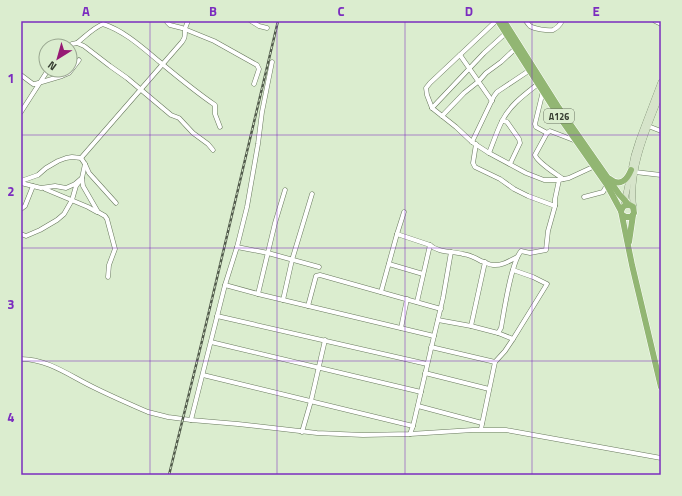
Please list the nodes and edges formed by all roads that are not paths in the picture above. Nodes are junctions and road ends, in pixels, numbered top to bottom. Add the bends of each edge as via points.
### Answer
1 (166, 21) edge
2 (188, 21) edge
3 (251, 21) edge
4 (497, 21) edge
5 (504, 21) edge
6 (526, 21) edge
7 (562, 21) edge
8 (655, 21) edge
9 (661, 24) edge
10 (267, 28) dead end
11 (185, 29) junction
12 (506, 33) junction
13 (78, 41) edge
14 (78, 43) edge
15 (516, 48) junction
16 (460, 55) junction
17 (79, 60) dead end
18 (272, 62) dead end
19 (163, 64) junction
20 (470, 68) junction
21 (530, 70) junction
22 (21, 74) edge
23 (43, 78) edge
24 (479, 81) junction
25 (41, 82) junction
26 (661, 82) edge
27 (254, 84) dead end
28 (538, 84) junction
29 (141, 89) junction
30 (542, 91) junction
31 (661, 93) edge
32 (492, 100) junction
33 (432, 108) junction
34 (21, 112) edge
35 (442, 116) junction
36 (502, 121) junction
37 (648, 126) junction
38 (220, 127) dead end
39 (661, 131) edge
40 (547, 133) junction
41 (577, 142) junction
42 (474, 143) junction
43 (213, 150) dead end
44 (489, 153) junction
45 (81, 158) junction
46 (85, 164) junction
47 (510, 164) junction
48 (594, 166) junction
49 (633, 171) junction
50 (605, 173) junction
51 (661, 175) edge
52 (82, 178) junction
53 (561, 180) junction
54 (21, 182) edge
55 (607, 185) junction
56 (33, 186) junction
57 (41, 188) junction
58 (285, 190) dead end
59 (312, 194) dead end
60 (584, 197) dead end
61 (72, 200) junction
62 (116, 203) dead end
63 (555, 206) junction
64 (624, 207) junction
65 (21, 209) edge
66 (98, 212) junction
67 (404, 212) dead end
68 (633, 212) junction
69 (21, 234) edge
70 (397, 234) junction
71 (430, 245) junction
72 (629, 245) junction
73 (237, 247) junction
74 (451, 252) junction
75 (268, 254) junction
76 (517, 257) junction
77 (292, 260) junction
78 (485, 262) junction
79 (389, 264) junction
80 (319, 267) dead end
81 (513, 270) junction
82 (423, 274) junction
83 (108, 277) dead end
84 (225, 285) junction
85 (381, 292) junction
86 (258, 294) junction
87 (407, 299) junction
88 (283, 300) junction
89 (417, 302) junction
90 (308, 306) junction
91 (441, 309) junction
92 (217, 316) junction
93 (438, 320) junction
94 (472, 326) junction
95 (401, 328) junction
96 (498, 333) junction
97 (434, 336) junction
98 (513, 339) junction
99 (325, 340) junction
100 (211, 342) junction
101 (431, 347) junction
102 (21, 360) edge
103 (495, 362) junction
104 (427, 364) junction
105 (319, 367) junction
106 (425, 373) junction
107 (203, 375) junction
108 (661, 387) edge
109 (489, 389) junction
110 (421, 392) junction
111 (311, 401) junction
112 (418, 406) junction
113 (191, 420) junction
114 (482, 423) junction
115 (413, 426) junction
116 (481, 429) junction
117 (302, 432) junction
118 (410, 434) junction
119 (661, 458) edge

1 - 11 street
2 - 11 street
3 - 10 street
4 - 12 highway, A126
4 - 16 street
5 - 50 highway, A126 via 556,103
6 - 7 street via 533,28 550,30
8 - 9 street
11 - 19 street via 184,39
11 - 27 street via 257,65 259,69
12 - 15 highway, A126
12 - 20 street
13 - 19 street via 103,24 118,30
14 - 29 street
15 - 21 highway, A126
15 - 24 street
16 - 20 street
16 - 33 street via 426,88
17 - 25 street via 69,73
18 - 73 street via 247,207
19 - 29 street
19 - 38 street via 215,105
20 - 24 street
20 - 33 street
21 - 28 highway, A126
21 - 32 street via 497,92
22 - 25 street via 33,84
23 - 25 street
24 - 32 street
24 - 35 street
25 - 34 street
26 - 49 main road via 634,156
28 - 30 highway, A126
28 - 36 street via 511,107
29 - 43 street via 171,115 179,118 193,134
29 - 45 street
30 - 40 street via 535,124
30 - 41 highway, A126
31 - 37 main road
32 - 42 street
33 - 35 street
35 - 42 street
36 - 44 street
36 - 47 street via 507,122 519,139 520,145
37 - 39 street
37 - 49 main road
40 - 41 street via 550,131
40 - 53 street via 535,156
41 - 48 highway, A126
42 - 44 street
42 - 63 street via 475,167 528,196
44 - 47 street
45 - 46 street
45 - 54 street via 72,157 58,161 38,175
46 - 52 street
46 - 62 street via 89,173
47 - 53 street via 544,180
48 - 53 street
48 - 55 highway, A126
49 - 50 highway via 623,181 618,182 612,181
49 - 51 street
49 - 64 main road
49 - 68 main road
50 - 64 highway, A126
52 - 57 street via 66,188
52 - 61 street via 76,186
52 - 66 street via 83,186
53 - 63 street
54 - 56 street
55 - 60 street via 603,192
55 - 64 highway, A126
56 - 57 street
56 - 65 street via 26,206
57 - 61 street
58 - 75 street
59 - 77 street
61 - 66 street
61 - 69 street via 64,214 53,223 26,236
63 - 76 street via 546,250 530,253 521,251
64 - 68 highway, A126 via 631,206
64 - 68 highway via 626,218 631,217
64 - 72 highway, A126
66 - 83 street via 107,219 115,249
67 - 70 street
68 - 72 highway, A126
70 - 71 street
70 - 79 street
71 - 74 street
71 - 82 street
72 - 108 highway, A126
73 - 75 street
73 - 84 street
74 - 78 street
74 - 91 street
75 - 77 street
75 - 86 street
76 - 78 street via 505,264 494,266
76 - 81 street
77 - 80 street
77 - 88 street
78 - 94 street
79 - 82 street
79 - 85 street
81 - 96 street
81 - 98 street via 548,284
82 - 89 street
84 - 86 street
84 - 92 street
85 - 87 street
85 - 90 street via 320,274 316,276
86 - 88 street
87 - 89 street
87 - 95 street
88 - 90 street
89 - 91 street
90 - 95 street
91 - 93 street
92 - 99 street
92 - 100 street
93 - 94 street
93 - 97 street
94 - 96 street
95 - 97 street
96 - 98 street
97 - 101 street
98 - 103 street
99 - 104 street
99 - 105 street
100 - 105 street
100 - 107 street
101 - 103 street
101 - 104 street
102 - 113 street via 35,360 50,365 148,412
103 - 109 street
104 - 106 street
105 - 110 street
105 - 111 street
106 - 109 street
106 - 110 street
107 - 111 street
107 - 113 street
109 - 114 street
110 - 112 street
111 - 115 street
111 - 117 street
112 - 114 street
112 - 115 street
113 - 117 street
114 - 116 street
115 - 118 street
116 - 118 street
116 - 119 street via 506,430
117 - 118 street

